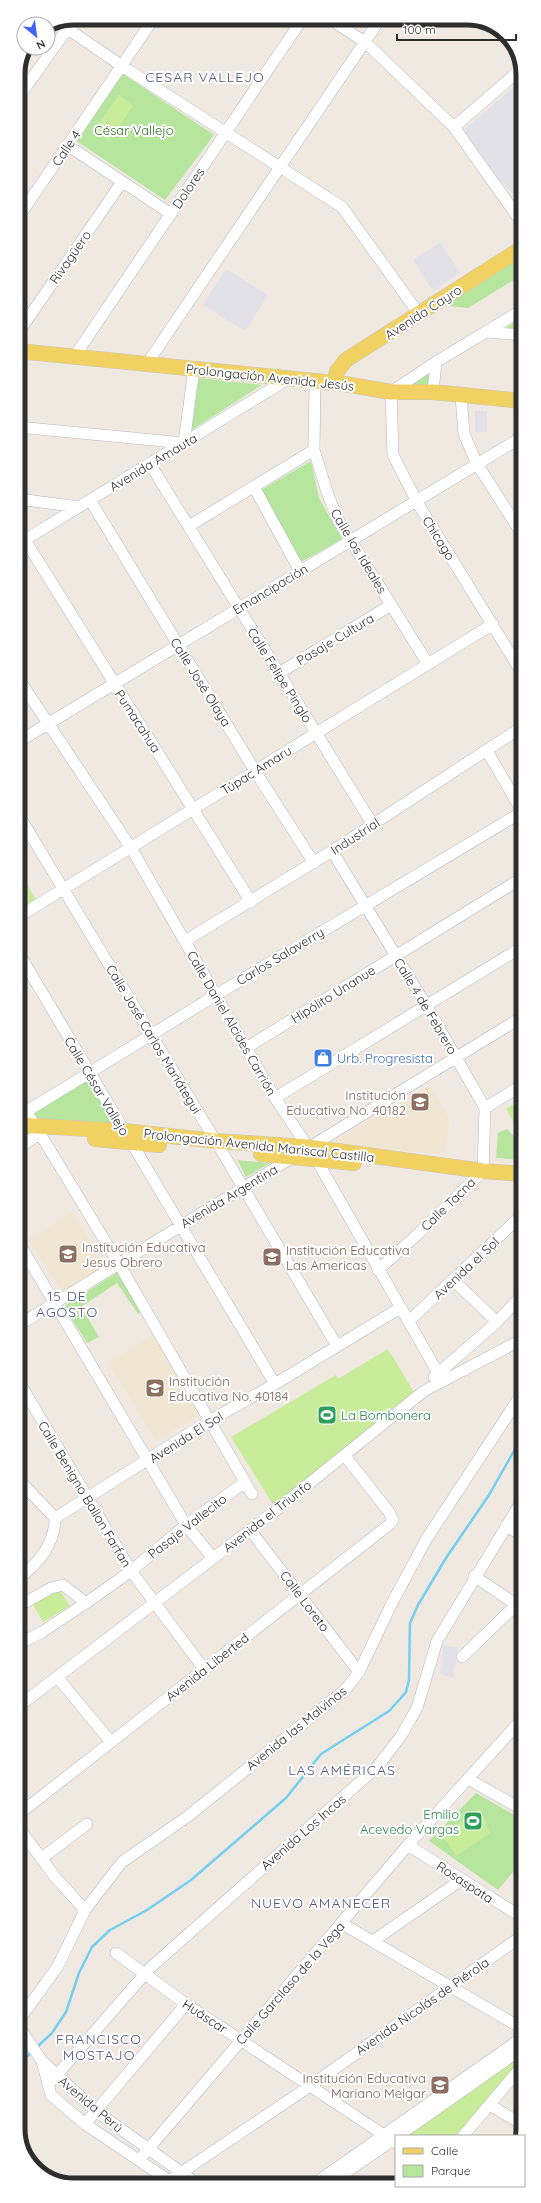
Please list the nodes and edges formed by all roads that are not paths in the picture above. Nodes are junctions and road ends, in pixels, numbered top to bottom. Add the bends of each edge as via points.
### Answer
1 (70, 25) edge
2 (149, 25) edge
3 (297, 25) edge
4 (339, 25) edge
5 (376, 25) edge
6 (68, 28) junction
7 (365, 42) junction
8 (122, 66) junction
9 (516, 73) edge
10 (25, 86) edge
11 (454, 127) junction
12 (226, 132) junction
13 (67, 145) junction
14 (281, 166) junction
15 (122, 182) junction
16 (25, 208) edge
17 (171, 214) junction
18 (516, 215) edge
19 (516, 252) edge
20 (419, 314) junction
21 (516, 314) edge
22 (25, 323) edge
23 (487, 332) junction
24 (516, 334) edge
25 (25, 352) edge
26 (74, 357) junction
27 (436, 362) junction
28 (146, 364) junction
29 (194, 369) junction
30 (288, 379) junction
31 (315, 382) junction
32 (334, 383) junction
33 (391, 392) junction
34 (433, 392) junction
35 (461, 396) junction
36 (516, 401) edge
37 (25, 428) edge
38 (516, 441) edge
39 (184, 443) junction
40 (314, 450) junction
41 (150, 464) junction
42 (477, 464) junction
43 (254, 487) junction
44 (25, 500) edge
45 (90, 500) junction
46 (417, 502) junction
47 (80, 506) junction
48 (516, 525) edge
49 (189, 526) junction
50 (25, 540) edge
51 (351, 540) junction
52 (25, 547) edge
53 (300, 571) junction
54 (391, 605) junction
55 (239, 608) junction
56 (493, 624) junction
57 (178, 645) junction
58 (516, 663) edge
59 (428, 664) junction
60 (279, 673) junction
61 (114, 684) junction
62 (25, 689) edge
63 (47, 724) junction
64 (516, 731) edge
65 (316, 733) junction
66 (25, 738) edge
67 (487, 751) junction
68 (255, 771) junction
69 (516, 801) edge
70 (194, 809) junction
71 (516, 815) edge
72 (373, 825) junction
73 (25, 826) edge
74 (131, 848) junction
75 (332, 851) junction
76 (314, 863) junction
77 (516, 882) edge
78 (63, 890) junction
79 (251, 902) junction
80 (365, 905) junction
81 (25, 913) edge
82 (185, 941) junction
83 (516, 951) edge
84 (396, 955) junction
85 (25, 964) edge
86 (216, 995) junction
87 (426, 1005) junction
88 (516, 1021) edge
89 (151, 1034) junction
90 (246, 1048) junction
91 (457, 1057) junction
92 (88, 1072) junction
93 (516, 1090) edge
94 (275, 1098) junction
95 (485, 1108) junction
96 (25, 1112) edge
97 (25, 1117) edge
98 (25, 1127) edge
99 (37, 1130) junction
100 (25, 1131) edge
101 (128, 1137) junction
102 (25, 1141) edge
103 (219, 1146) junction
104 (312, 1153) junction
105 (293, 1157) junction
106 (480, 1174) junction
107 (516, 1174) edge
108 (516, 1180) edge
109 (243, 1187) junction
110 (516, 1220) edge
111 (181, 1226) junction
112 (25, 1253) edge
113 (119, 1264) junction
114 (378, 1270) junction
115 (453, 1280) junction
116 (55, 1302) junction
117 (516, 1302) edge
118 (400, 1308) junction
119 (25, 1321) edge
120 (409, 1321) junction
121 (497, 1322) junction
122 (516, 1343) edge
123 (337, 1346) junction
124 (438, 1373) junction
125 (275, 1384) junction
126 (424, 1391) junction
127 (25, 1392) edge
128 (516, 1403) edge
129 (209, 1421) junction
130 (346, 1456) junction
131 (149, 1461) junction
132 (245, 1482) junction
133 (25, 1486) edge
134 (252, 1494) dead end
135 (87, 1499) junction
136 (516, 1510) edge
137 (55, 1518) junction
138 (186, 1525) junction
139 (506, 1526) junction
140 (250, 1530) junction
141 (516, 1532) edge
142 (214, 1558) junction
143 (131, 1571) junction
144 (25, 1573) edge
145 (474, 1576) junction
146 (300, 1594) junction
147 (516, 1599) edge
148 (25, 1603) edge
149 (86, 1603) junction
150 (154, 1603) junction
151 (516, 1605) edge
152 (25, 1641) edge
153 (462, 1657) dead end
154 (204, 1669) junction
155 (359, 1672) junction
156 (56, 1677) junction
157 (25, 1701) edge
158 (516, 1726) edge
159 (111, 1742) junction
160 (468, 1778) junction
161 (516, 1806) edge
162 (25, 1809) edge
163 (87, 1824) dead end
164 (25, 1836) edge
165 (408, 1845) junction
166 (42, 1858) junction
167 (461, 1880) junction
168 (85, 1910) junction
169 (516, 1914) edge
170 (342, 1923) junction
171 (516, 1940) edge
172 (372, 1941) junction
173 (116, 1953) dead end
174 (144, 1975) junction
175 (450, 1986) junction
176 (186, 2004) junction
177 (25, 2012) edge
178 (516, 2025) edge
179 (25, 2038) edge
180 (241, 2040) junction
181 (516, 2042) edge
182 (516, 2053) edge
183 (40, 2059) junction
184 (516, 2074) edge
185 (58, 2077) junction
186 (48, 2086) junction
187 (310, 2086) junction
188 (490, 2105) junction
189 (97, 2112) junction
190 (516, 2122) edge
191 (85, 2124) junction
192 (398, 2135) edge
193 (399, 2135) edge
194 (464, 2135) edge
195 (393, 2139) edge
196 (148, 2149) junction
197 (139, 2160) junction
198 (180, 2173) junction
199 (162, 2178) edge
200 (174, 2178) edge
201 (188, 2178) edge
202 (325, 2178) edge
203 (338, 2178) edge

1 - 6 street
2 - 8 street, Calle 4
3 - 12 street, Dolores
4 - 7 street
5 - 7 street
6 - 8 street
6 - 10 street
7 - 11 street
7 - 14 street
8 - 12 street
8 - 13 street, Calle 4
9 - 11 street
11 - 18 street
12 - 14 street
12 - 17 street, Dolores
13 - 15 street
13 - 16 street, Calle 4
14 - 20 street via 342,207
14 - 28 street
15 - 17 street
15 - 22 street, Rivagüero
17 - 26 street, Dolores
19 - 20 main road, Avenida Cayro
20 - 32 main road, Avenida Cayro via 346,360 337,371
21 - 23 street
23 - 24 street
23 - 27 street
25 - 26 main road, Prolongación Avenida Jesús
26 - 28 main road, Prolongación Avenida Jesús
27 - 33 street
27 - 34 street
28 - 29 main road, Prolongación Avenida Jesús
29 - 30 main road, Prolongación Avenida Jesús
29 - 39 street
30 - 31 main road, Prolongación Avenida Jesús
30 - 39 street, Avenida Amauta
31 - 32 main road, Prolongación Avenida Jesús
31 - 40 street, Calle los Ideales
32 - 33 main road, Prolongación Avenida Jesús
33 - 34 main road, Prolongación Avenida Jesús
33 - 46 street, Chicago via 392,455
34 - 35 main road, Prolongación Avenida Jesús
35 - 36 main road, Prolongación Avenida Jesús
35 - 42 street via 464,434
37 - 39 street
38 - 42 street, Emancipación
39 - 41 street, Avenida Amauta
40 - 43 street
40 - 51 street, Calle los Ideales via 338,520
41 - 45 street, Avenida Amauta
41 - 49 street, Calle Felipe Pinglo
42 - 46 street, Emancipación
42 - 48 street
43 - 49 street
43 - 53 street
44 - 47 street
45 - 47 street, Avenida Amauta
45 - 57 street, Calle José Olaya
46 - 51 street, Emancipación
46 - 56 street, Chicago
47 - 50 street, Avenida Amauta
49 - 55 street, Calle Felipe Pinglo
51 - 53 street, Emancipación
51 - 54 street, Calle los Ideales
52 - 61 street, Pumacahua
53 - 55 street, Emancipación
54 - 59 street, Calle los Ideales
54 - 60 street, Pasaje Cultura
55 - 57 street, Emancipación
55 - 60 street, Calle Felipe Pinglo
56 - 58 street, Chicago
56 - 59 street, Túpac Amaru
57 - 61 street, Emancipación
57 - 68 street, Calle José Olaya
59 - 65 street, Túpac Amaru
60 - 65 street, Calle Felipe Pinglo
61 - 63 street, Emancipación
61 - 70 street, Pumacahua
62 - 63 street, Calle Daniel Alcides Carrión
63 - 66 street, Emancipación
63 - 74 street, Calle Daniel Alcides Carrión
64 - 67 street, Industrial
65 - 68 street, Túpac Amaru
65 - 72 street, Calle Felipe Pinglo
67 - 69 street
67 - 72 street, Industrial
68 - 70 street, Túpac Amaru
68 - 76 street, Calle José Olaya
70 - 74 street, Túpac Amaru
70 - 79 street, Pumacahua
71 - 80 street, Carlos Salaverry
72 - 75 street, Industrial
73 - 78 street, Calle José Carlos Mariátegui
74 - 78 street, Túpac Amaru
74 - 82 street, Calle Daniel Alcides Carrión
75 - 76 street, Industrial
75 - 80 street, Calle 4 de Febrero
76 - 79 street, Industrial
77 - 84 street, Hipólito Unanue
78 - 81 street, Túpac Amaru
78 - 89 street, Calle José Carlos Mariátegui
79 - 82 street, Industrial
80 - 84 street, Calle 4 de Febrero
80 - 86 street, Carlos Salaverry
82 - 86 street, Calle Daniel Alcides Carrión
83 - 87 street
84 - 87 street, Calle 4 de Febrero
84 - 90 street, Hipólito Unanue
85 - 92 street, Calle César Vallejo
86 - 89 street, Carlos Salaverry
86 - 90 street, Calle Daniel Alcides Carrión
87 - 91 street, Calle 4 de Febrero
87 - 94 street
88 - 91 street
89 - 92 street, Carlos Salaverry
89 - 103 street, Calle José Carlos Mariátegui
90 - 94 street, Calle Daniel Alcides Carrión
91 - 95 street, Calle 4 de Febrero
91 - 104 street
92 - 96 street, Carlos Salaverry
92 - 101 street, Calle César Vallejo
93 - 95 street
94 - 104 street, Calle Daniel Alcides Carrión
95 - 106 street
97 - 99 street
98 - 99 main road, Prolongación Avenida Mariscal Castilla
99 - 100 main road, Prolongación Avenida Mariscal Castilla
99 - 101 main road, Prolongación Avenida Mariscal Castilla
99 - 102 street
99 - 113 street
101 - 103 main road, Prolongación Avenida Mariscal Castilla
101 - 111 street, Calle César Vallejo
103 - 104 main road, Prolongación Avenida Mariscal Castilla
103 - 105 main road, Prolongación Avenida Mariscal Castilla
103 - 109 street, Calle José Carlos Mariátegui
104 - 105 main road, Prolongación Avenida Mariscal Castilla
104 - 106 main road, Prolongación Avenida Mariscal Castilla
104 - 114 street, Calle Daniel Alcides Carrión
105 - 109 street, Avenida Argentina
106 - 107 main road, Prolongación Avenida Mariscal Castilla
106 - 108 main road, Prolongación Avenida Mariscal Castilla
106 - 114 street, Calle Tacna
109 - 111 street, Avenida Argentina
109 - 123 street, Calle José Carlos Mariátegui
110 - 115 street, Avenida el Sol
111 - 113 street, Avenida Argentina
111 - 125 street, Calle César Vallejo
112 - 116 street
113 - 116 street, Avenida Argentina
113 - 129 street
114 - 118 street, Calle Daniel Alcides Carrión
115 - 120 street, Avenida el Sol
115 - 121 street
116 - 119 street, Avenida Argentina
116 - 131 street
117 - 121 street
118 - 120 street, Calle Daniel Alcides Carrión
118 - 123 street, Avenida El Sol
120 - 124 street, Calle Daniel Alcides Carrión
121 - 124 street
122 - 126 street, Avenida el Triunfo
123 - 125 street, Avenida El Sol
124 - 126 street
125 - 129 street, Avenida El Sol
126 - 130 street, Avenida el Triunfo
127 - 135 street, Calle Benigno Ballon Farfan
128 - 155 street, Avenida las Malvinas via 427,1538
129 - 131 street, Avenida El Sol
129 - 132 street
130 - 140 street, Avenida el Triunfo
130 - 146 street, Avenida Liberted via 393,1520
131 - 135 street, Avenida El Sol
131 - 138 street
132 - 134 street
132 - 138 street, Pasaje Vallecito
133 - 137 street
135 - 137 street, Avenida El Sol
135 - 143 street, Calle Benigno Ballon Farfan
136 - 139 street, Avenida Los Incas
137 - 144 street via 55,1529 46,1552
138 - 142 street
138 - 143 street, Pasaje Vallecito
139 - 141 street
139 - 145 street, Avenida Los Incas
140 - 142 street, Avenida el Triunfo
140 - 146 street, Calle Loreto
142 - 150 street, Avenida el Triunfo
143 - 149 street
143 - 150 street, Calle Benigno Ballon Farfan
145 - 147 street
145 - 174 street, Avenida Los Incas via 437,1641 418,1708 378,1766
146 - 154 street, Avenida Liberted
146 - 155 street, Calle Loreto
148 - 149 street via 51,1588 63,1585
149 - 152 street
150 - 154 street, Calle Benigno Ballon Farfan
150 - 156 street, Avenida el Triunfo
151 - 153 street
154 - 159 street, Avenida Liberted
155 - 168 street, Avenida las Malvinas via 345,1690 187,1817 122,1862
156 - 157 street, Avenida el Triunfo
156 - 159 street
158 - 160 street, Calle Garcilaso de la Vega
159 - 162 street, Avenida Liberted
160 - 161 street
160 - 165 street, Calle Garcilaso de la Vega
163 - 166 street
164 - 166 street
165 - 167 street, Rosaspata
165 - 170 street, Calle Garcilaso de la Vega
166 - 168 street via 72,1898
167 - 169 street, Rosaspata
167 - 172 street
168 - 177 street, Avenida las Malvinas via 58,1966
170 - 172 street
170 - 180 street, Calle Garcilaso de la Vega
171 - 175 street, Avenida Nicolás de Piérola
172 - 175 street
173 - 174 street, Huáscar
174 - 176 street, Huáscar
174 - 185 street, Avenida Los Incas
175 - 178 street
175 - 187 street, Avenida Nicolás de Piérola
176 - 180 street, Huáscar
176 - 189 street
179 - 183 street
180 - 187 street, Huáscar
180 - 196 street, Calle Garcilaso de la Vega
181 - 192 street
182 - 193 street
183 - 185 street, Avenida Perú
183 - 186 street, Avenida Perú
184 - 188 street
185 - 186 street, Avenida Los Incas
185 - 189 street, Avenida Perú
186 - 191 street, Avenida Perú via 51,2095
187 - 195 street, Huáscar
187 - 198 street, Avenida Nicolás de Piérola
188 - 190 street
188 - 194 street
189 - 191 street
189 - 196 street, Avenida Perú
191 - 197 street, Avenida Perú
195 - 202 street
195 - 203 street
196 - 197 street, Calle Garcilaso de la Vega
196 - 198 street, Avenida Perú
197 - 199 street, Avenida Perú
198 - 200 street, Avenida Nicolás de Piérola
198 - 201 street, Avenida Perú

